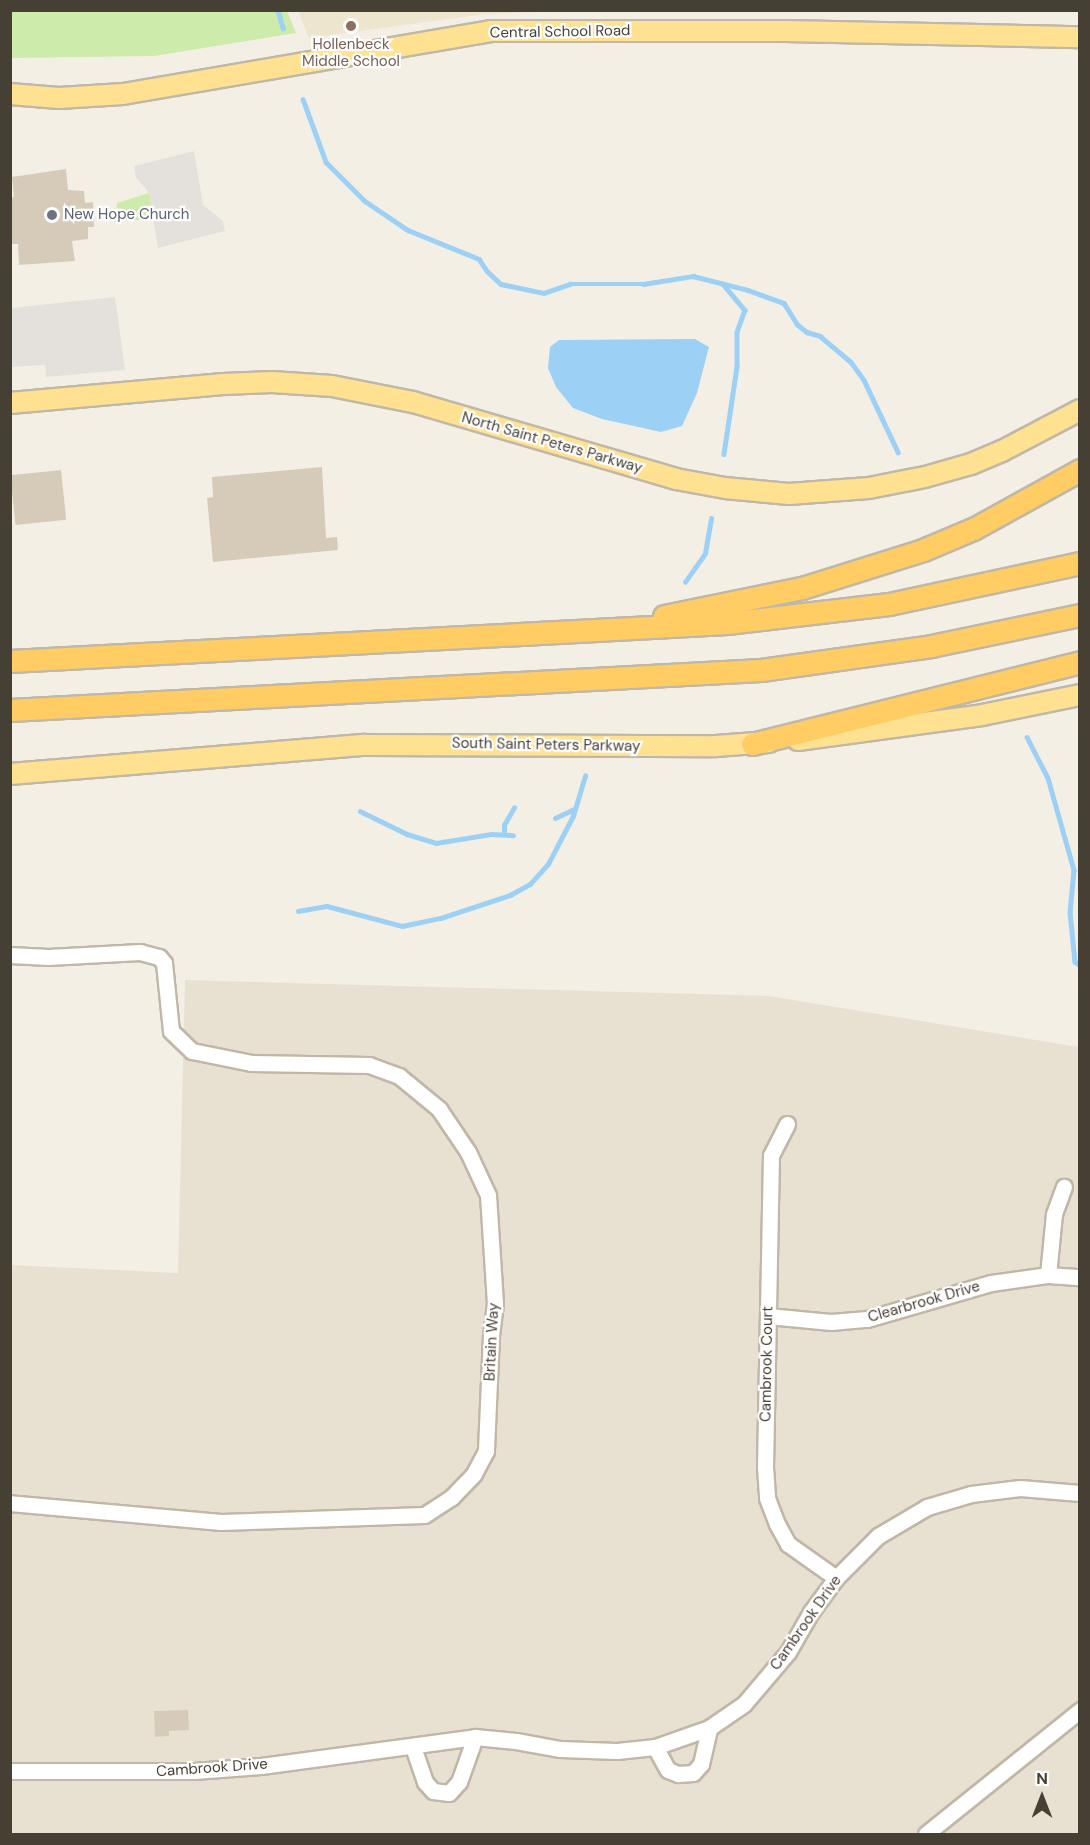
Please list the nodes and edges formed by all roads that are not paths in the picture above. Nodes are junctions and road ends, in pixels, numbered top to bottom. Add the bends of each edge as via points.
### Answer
1 (1080, 37) edge
2 (10, 94) edge
3 (10, 403) edge
4 (1080, 410) edge
5 (1080, 470) edge
6 (1080, 563) edge
7 (1080, 615) edge
8 (574, 633) junction
9 (10, 660) edge
10 (1080, 662) edge
11 (1080, 695) edge
12 (10, 710) edge
13 (752, 744) junction
14 (10, 774) edge
15 (10, 955) edge
16 (787, 1124) dead end
17 (1064, 1187) dead end
18 (1048, 1275) junction
19 (1080, 1277) edge
20 (768, 1316) junction
21 (1080, 1493) edge
22 (10, 1503) edge
23 (836, 1578) junction
24 (1080, 1710) edge
25 (709, 1728) junction
26 (475, 1737) junction
27 (413, 1747) junction
28 (655, 1747) junction
29 (10, 1771) edge
30 (926, 1834) edge

1 - 2 main road, Central School Road via 785,31 492,32 123,94 59,98
3 - 4 main road, North Saint Peters Parkway via 223,384 332,386 413,402 676,479 789,494 869,488 934,474 1002,451
5 - 8 highway via 975,528 870,568 754,599
6 - 8 highway via 949,593 811,615
7 - 12 highway via 931,646 762,670
8 - 9 highway
10 - 13 highway
11 - 13 main road, South Saint Peters Parkway via 874,732
13 - 14 main road, South Saint Peters Parkway via 365,745
15 - 22 street, Britain Way via 140,952 159,957 164,963 171,1031 192,1051 251,1063 369,1065 399,1076 439,1109 468,1152 488,1195 495,1303 490,1335 486,1451 474,1474 452,1497 424,1515 222,1522
16 - 20 street, Cambrook Court via 771,1155
17 - 18 street via 1054,1214
18 - 19 street, Clearbrook Drive
18 - 20 street, Clearbrook Drive via 991,1282 867,1319 831,1322
20 - 23 street, Cambrook Court via 767,1498 788,1544
21 - 23 street, Cambrook Drive via 1020,1488 971,1494 927,1507 878,1536
23 - 25 street, Cambrook Drive via 767,1678 744,1704
24 - 30 street
25 - 28 street, Cambrook Drive
25 - 28 street via 701,1764 693,1773 668,1770
26 - 27 street, Cambrook Drive
26 - 27 street via 459,1782 449,1793 433,1791 425,1782
26 - 28 street, Cambrook Drive via 560,1749 617,1751
27 - 29 street, Cambrook Drive via 194,1771

